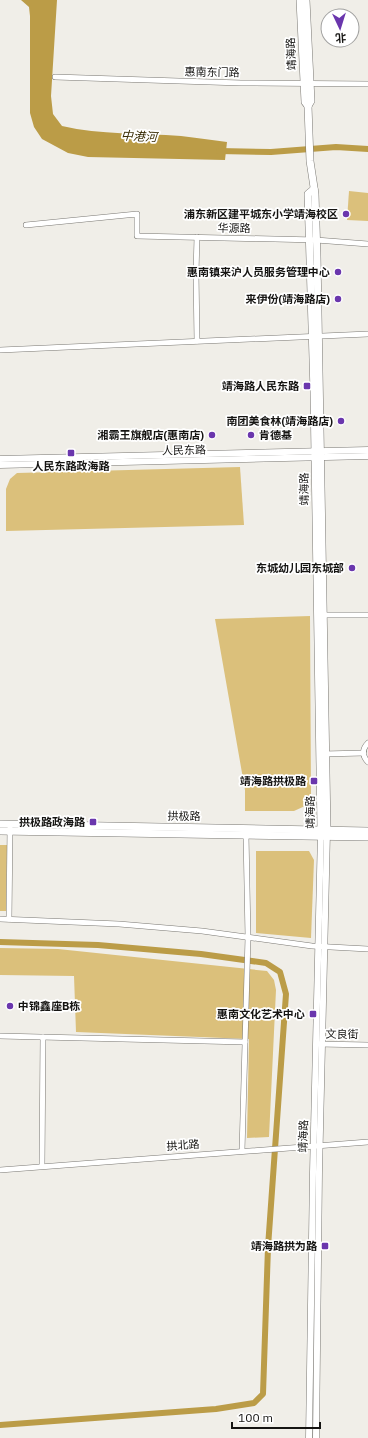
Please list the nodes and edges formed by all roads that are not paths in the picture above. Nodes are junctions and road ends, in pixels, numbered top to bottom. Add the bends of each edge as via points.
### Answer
1 (300, 0) edge
2 (306, 0) edge
3 (55, 77) dead end
4 (307, 83) junction
5 (368, 84) edge
6 (26, 225) dead end
7 (197, 237) junction
8 (313, 240) junction
9 (368, 244) edge
10 (368, 334) edge
11 (315, 336) junction
12 (197, 341) junction
13 (0, 350) edge
14 (368, 450) edge
15 (318, 455) junction
16 (368, 456) edge
17 (0, 459) edge
18 (0, 465) edge
19 (321, 615) junction
20 (368, 615) edge
21 (368, 743) edge
22 (364, 753) junction
23 (323, 754) junction
24 (368, 762) edge
25 (0, 824) edge
26 (10, 828) junction
27 (0, 831) edge
28 (368, 831) edge
29 (324, 833) junction
30 (246, 835) junction
31 (368, 837) edge
32 (0, 919) edge
33 (9, 919) junction
34 (248, 937) junction
35 (321, 947) junction
36 (368, 949) edge
37 (0, 1036) edge
38 (43, 1037) junction
39 (245, 1042) junction
40 (319, 1044) junction
41 (368, 1045) edge
42 (368, 1142) edge
43 (317, 1145) junction
44 (242, 1151) junction
45 (42, 1166) junction
46 (0, 1170) edge
47 (309, 1438) edge
48 (316, 1438) edge

1 - 4 main road, 靖海路
2 - 4 main road, 靖海路
3 - 4 street, 惠南东门路
4 - 5 street, 惠南东门路
4 - 8 main road, 靖海路 via 305,102 308,106 314,189 308,194
6 - 7 street, 华源路 via 137,214 138,236
7 - 8 street, 华源路
7 - 12 street
8 - 9 street, 华源路
8 - 11 main road, 靖海路
10 - 11 street
11 - 12 street
11 - 15 main road, 靖海路
12 - 13 street
14 - 15 street, 人民东路
15 - 16 street, 人民东路
15 - 17 street, 人民东路
15 - 18 street, 人民东路
15 - 19 main road, 靖海路
19 - 20 street
19 - 23 main road, 靖海路
21 - 22 street
22 - 23 street
22 - 24 street
23 - 29 main road, 靖海路
25 - 26 main road, 拱极路
26 - 27 main road, 拱极路
26 - 29 main road, 拱极路
26 - 30 main road, 拱极路
26 - 33 street
28 - 29 main road, 拱极路
29 - 30 main road, 拱极路
29 - 31 main road, 拱极路
29 - 35 street, 靖海路
30 - 34 street
32 - 33 street
33 - 34 street via 119,924
34 - 35 street
34 - 39 street
35 - 36 street
35 - 40 street, 靖海路
37 - 38 street
38 - 39 street
38 - 45 street
39 - 44 street
40 - 41 street, 文良街
40 - 43 street, 靖海路
42 - 43 street, 拱北路
43 - 44 street, 拱北路
43 - 47 street, 靖海路
43 - 48 street, 靖海路
44 - 45 street, 拱北路
45 - 46 street, 拱北路

